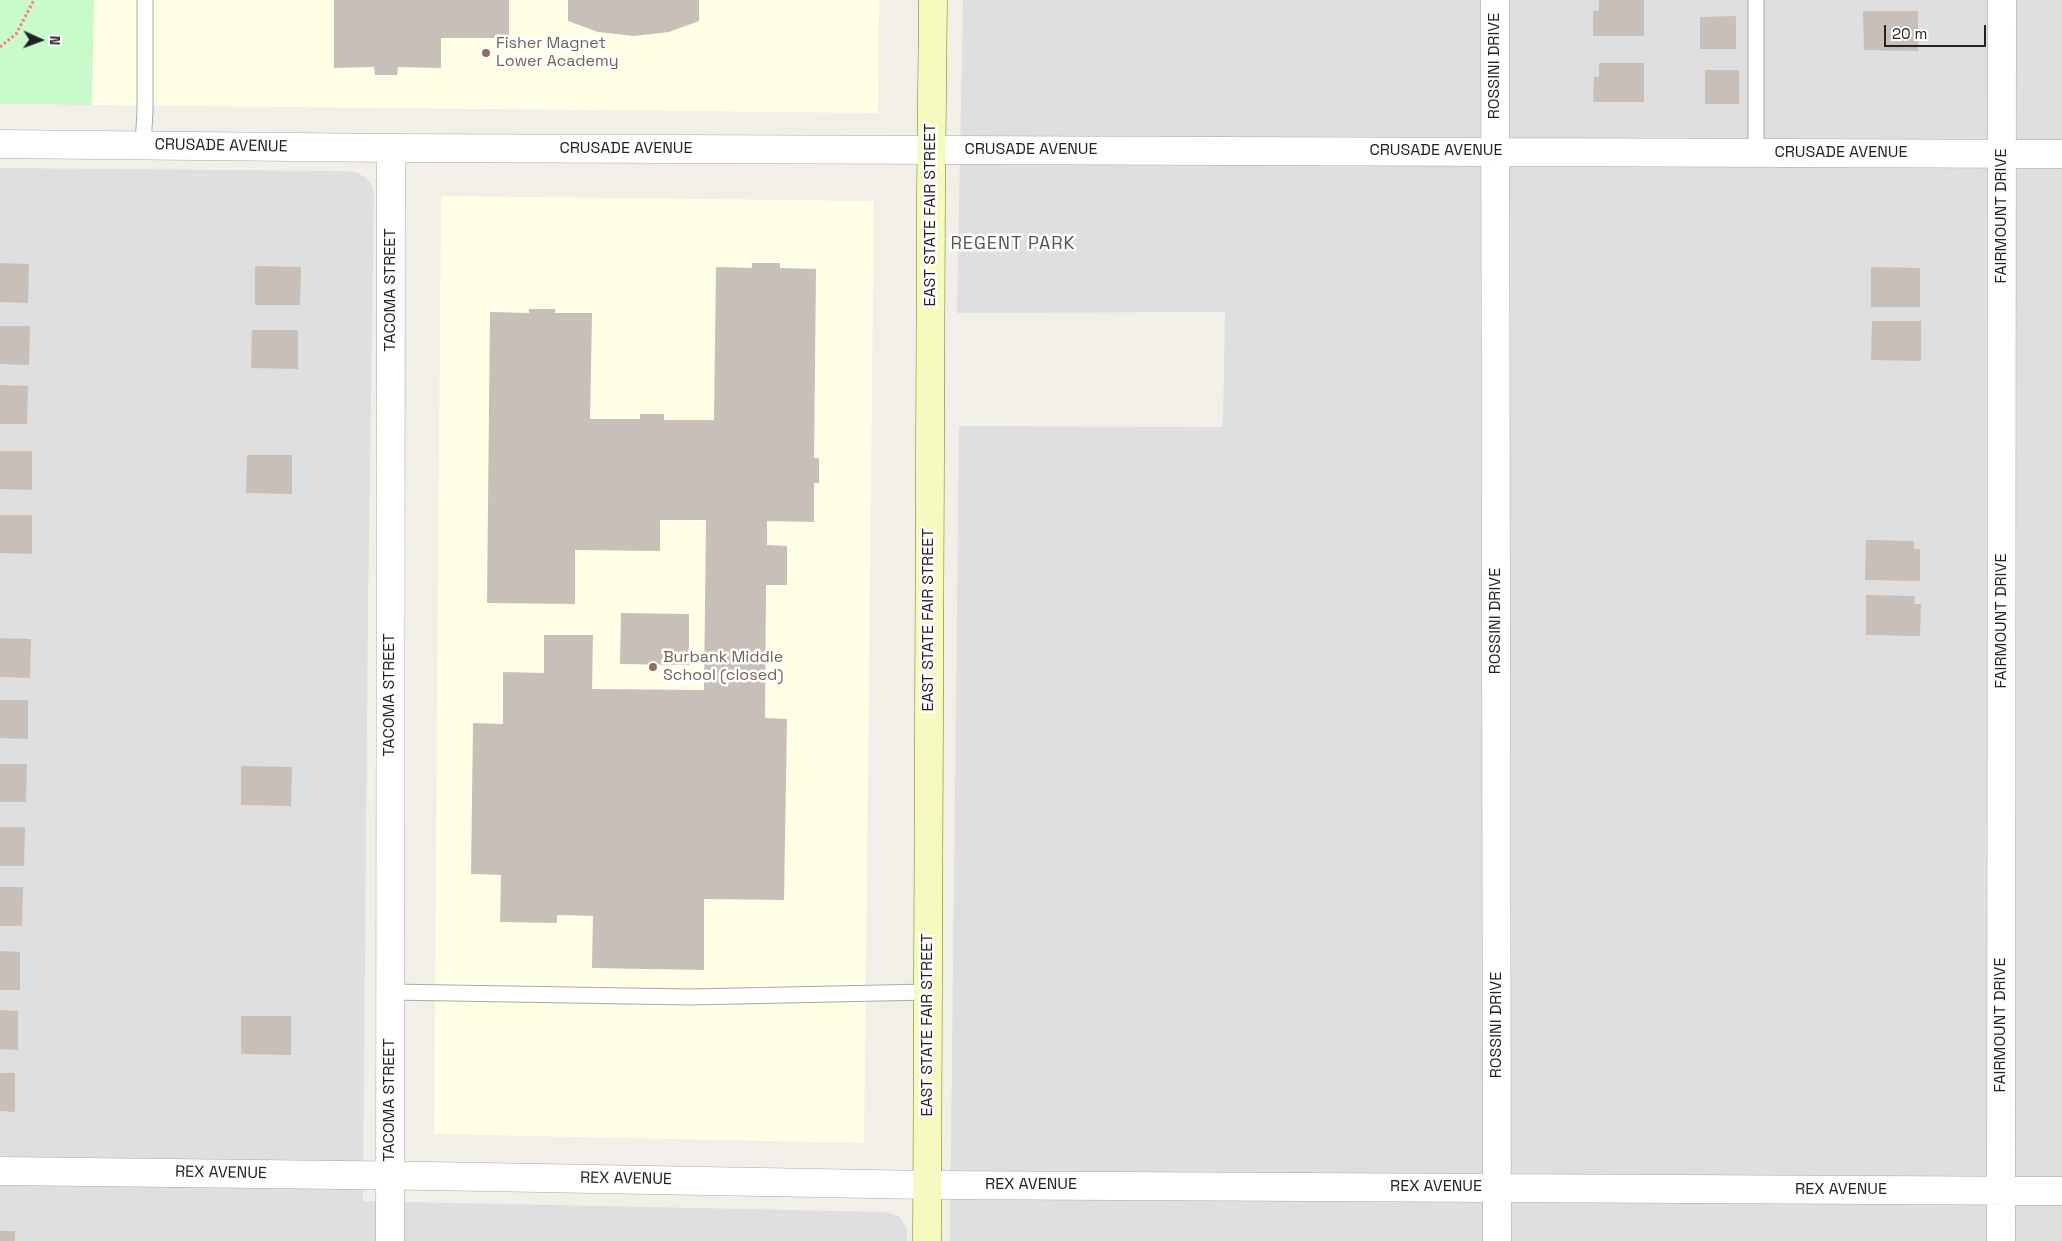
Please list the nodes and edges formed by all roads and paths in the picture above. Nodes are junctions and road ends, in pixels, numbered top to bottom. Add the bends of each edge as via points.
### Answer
1 (34, 0) edge
2 (145, 0) edge
3 (933, 0) edge
4 (1495, 0) edge
5 (1756, 0) edge
6 (2002, 0) edge
7 (0, 47) edge
8 (0, 144) edge
9 (143, 146) junction
10 (391, 148) junction
11 (931, 149) junction
12 (1495, 151) junction
13 (1756, 152) junction
14 (2002, 154) junction
15 (2062, 154) edge
16 (390, 992) junction
17 (928, 992) junction
18 (0, 1171) edge
19 (390, 1176) junction
20 (927, 1185) junction
21 (1497, 1188) junction
22 (2001, 1191) junction
23 (2062, 1191) edge
24 (390, 1241) edge
25 (927, 1241) edge
26 (1497, 1241) edge
27 (2001, 1241) edge

1 - 7 path via 16,34
2 - 9 lane
3 - 11 street, EAST STATE FAIR STREET
4 - 12 street, ROSSINI DRIVE
5 - 13 lane
6 - 14 street, FAIRMOUNT DRIVE
8 - 9 street, CRUSADE AVENUE
9 - 10 street, CRUSADE AVENUE
10 - 11 street, CRUSADE AVENUE
10 - 16 street, TACOMA STREET
11 - 12 street, CRUSADE AVENUE
11 - 17 street, EAST STATE FAIR STREET
12 - 13 street, CRUSADE AVENUE
12 - 21 street, ROSSINI DRIVE
13 - 14 street, CRUSADE AVENUE
14 - 15 street, CRUSADE AVENUE
14 - 22 street, FAIRMOUNT DRIVE
16 - 17 lane via 690,997
16 - 19 street, TACOMA STREET
17 - 20 street, EAST STATE FAIR STREET
18 - 19 street, REX AVENUE
19 - 20 street, REX AVENUE
19 - 24 street, TACOMA STREET
20 - 21 street, REX AVENUE
20 - 25 street, EAST STATE FAIR STREET
21 - 22 street, REX AVENUE
21 - 26 street, ROSSINI DRIVE
22 - 23 street, REX AVENUE
22 - 27 street, FAIRMOUNT DRIVE

